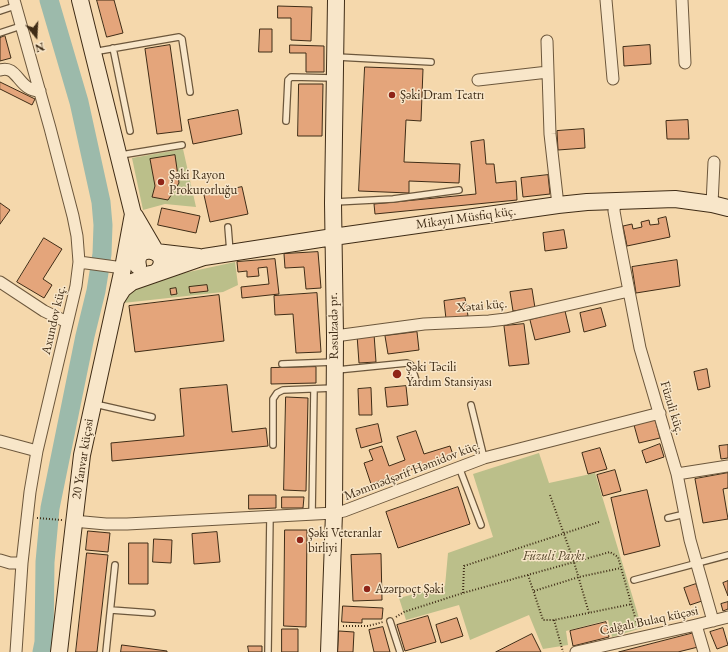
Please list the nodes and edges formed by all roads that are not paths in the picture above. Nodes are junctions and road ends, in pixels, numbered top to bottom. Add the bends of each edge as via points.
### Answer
1 (80, 0) edge
2 (336, 0) edge
3 (606, 0) edge
4 (682, 0) edge
5 (14, 3) edge
6 (0, 11) edge
7 (21, 26) junction
8 (0, 33) edge
9 (547, 41) dead end
10 (113, 48) junction
11 (93, 52) junction
12 (335, 57) junction
13 (432, 62) dead end
14 (685, 63) dead end
15 (0, 70) edge
16 (548, 72) junction
17 (334, 78) junction
18 (613, 79) dead end
19 (478, 80) dead end
20 (40, 91) junction
21 (190, 92) dead end
22 (286, 122) dead end
23 (130, 131) dead end
24 (182, 145) dead end
25 (120, 156) junction
26 (714, 162) dead end
27 (459, 190) dead end
28 (615, 201) junction
29 (333, 203) junction
30 (712, 204) junction
31 (558, 205) junction
32 (728, 208) edge
33 (133, 214) junction
34 (228, 227) dead end
35 (333, 237) junction
36 (230, 253) junction
37 (204, 257) junction
38 (85, 263) junction
39 (139, 264) junction
40 (0, 282) edge
41 (629, 291) junction
42 (116, 300) junction
43 (67, 322) junction
44 (335, 336) junction
45 (282, 364) dead end
46 (335, 366) junction
47 (416, 380) dead end
48 (335, 388) junction
49 (314, 389) junction
50 (93, 404) junction
51 (471, 405) dead end
52 (660, 413) junction
53 (152, 417) dead end
54 (0, 441) edge
55 (273, 445) dead end
56 (37, 451) junction
57 (484, 458) junction
58 (728, 466) edge
59 (459, 467) junction
60 (677, 474) junction
61 (334, 513) junction
62 (312, 514) junction
63 (685, 514) junction
64 (270, 516) junction
65 (668, 518) dead end
66 (67, 520) junction
67 (481, 525) dead end
68 (728, 555) edge
69 (0, 560) edge
70 (22, 563) junction
71 (697, 564) junction
72 (115, 565) dead end
73 (634, 580) dead end
74 (111, 610) junction
75 (152, 612) dead end
76 (728, 617) edge
77 (390, 621) road end
78 (713, 621) junction
79 (696, 626) junction
80 (584, 651) edge
81 (16, 652) edge
82 (59, 652) edge
83 (106, 652) edge
84 (268, 652) edge
85 (329, 652) edge
86 (400, 652) edge
87 (704, 652) edge

1 - 11 main road
2 - 12 main road, Rəsulzadə pr.
3 - 18 street
4 - 14 street
5 - 6 lane
5 - 7 street, Axundov küç.
7 - 8 lane
7 - 20 street, Axundov küç.
9 - 16 street
10 - 11 lane
10 - 21 lane via 178,37 182,39
10 - 23 lane
11 - 25 main road
12 - 13 lane
12 - 17 main road, Rəsulzadə pr.
15 - 20 street via 10,70 27,88
16 - 19 street
16 - 31 street via 550,134
17 - 22 lane via 291,77 288,80
17 - 29 main road, Rəsulzadə pr.
20 - 38 street, Axundov küç.
24 - 25 lane
25 - 33 main road
26 - 30 street
27 - 29 lane via 393,199
28 - 30 main road, Mikayıl Müsfiq küç. via 675,199
28 - 31 main road, Mikayıl Müsfiq küç.
28 - 41 street, Füzuli küç. via 615,220
29 - 35 main road, Rəsulzadə pr.
30 - 32 main road, Mikayıl Müsfiq küç.
31 - 35 main road, Mikayıl Müsfiq küç.
33 - 39 main road, 20 Yanvar küçəsi
33 - 39 main road
34 - 36 lane
35 - 36 main road, Mikayıl Müsfiq küç.
35 - 44 main road, Rəsulzadə pr.
36 - 37 main road, Mikayıl Müsfiq küç.
37 - 39 main road
37 - 39 main road
38 - 39 street
38 - 43 street, Axundov küç.
39 - 42 main road, 20 Yanvar küçəsi
39 - 42 main road via 138,279 126,286
40 - 43 street via 44,311
41 - 44 street, Xətai küç. via 500,320 424,324
41 - 52 street, Füzuli küç. via 640,348
42 - 50 main road, 20 Yanvar küçəsi
43 - 56 street, Axundov küç.
44 - 46 main road, Rəsulzadə pr.
45 - 46 lane
46 - 47 lane via 407,363 411,365
46 - 48 main road, Rəsulzadə pr.
48 - 49 lane
48 - 61 main road, Rəsulzadə pr.
49 - 55 lane via 283,390 277,393 273,399
49 - 62 lane
50 - 53 lane
50 - 66 main road, 20 Yanvar küçəsi
51 - 57 lane
52 - 57 street, Məmmədşərif Həmidov küç.
52 - 60 street, Füzuli küç.
54 - 56 street
56 - 70 street, Axundov küç.
57 - 59 street, Məmmədşərif Həmidov küç.
58 - 60 street
59 - 61 street, Məmmədşərif Həmidov küç. via 359,506
59 - 67 lane
60 - 63 street, Füzuli küç.
61 - 62 street, Məmmədşərif Həmidov küç.
61 - 85 main road, Rəsulzadə pr.
62 - 64 street, Məmmədşərif Həmidov küç.
63 - 65 lane
63 - 71 street, Füzuli küç.
64 - 66 street, Məmmədşərif Həmidov küç. via 126,524
64 - 84 lane
66 - 82 main road, 20 Yanvar küçəsi
68 - 71 lane
69 - 70 street
70 - 81 street, Axundov küç.
71 - 73 lane
71 - 78 street, Füzuli küç.
72 - 74 lane
74 - 75 lane
74 - 83 lane
76 - 78 street, Calğalı Bulaq küçəsi
77 - 86 lane
78 - 79 street, Calğalı Bulaq küçəsi
79 - 80 street, Calğalı Bulaq küçəsi
79 - 87 street

